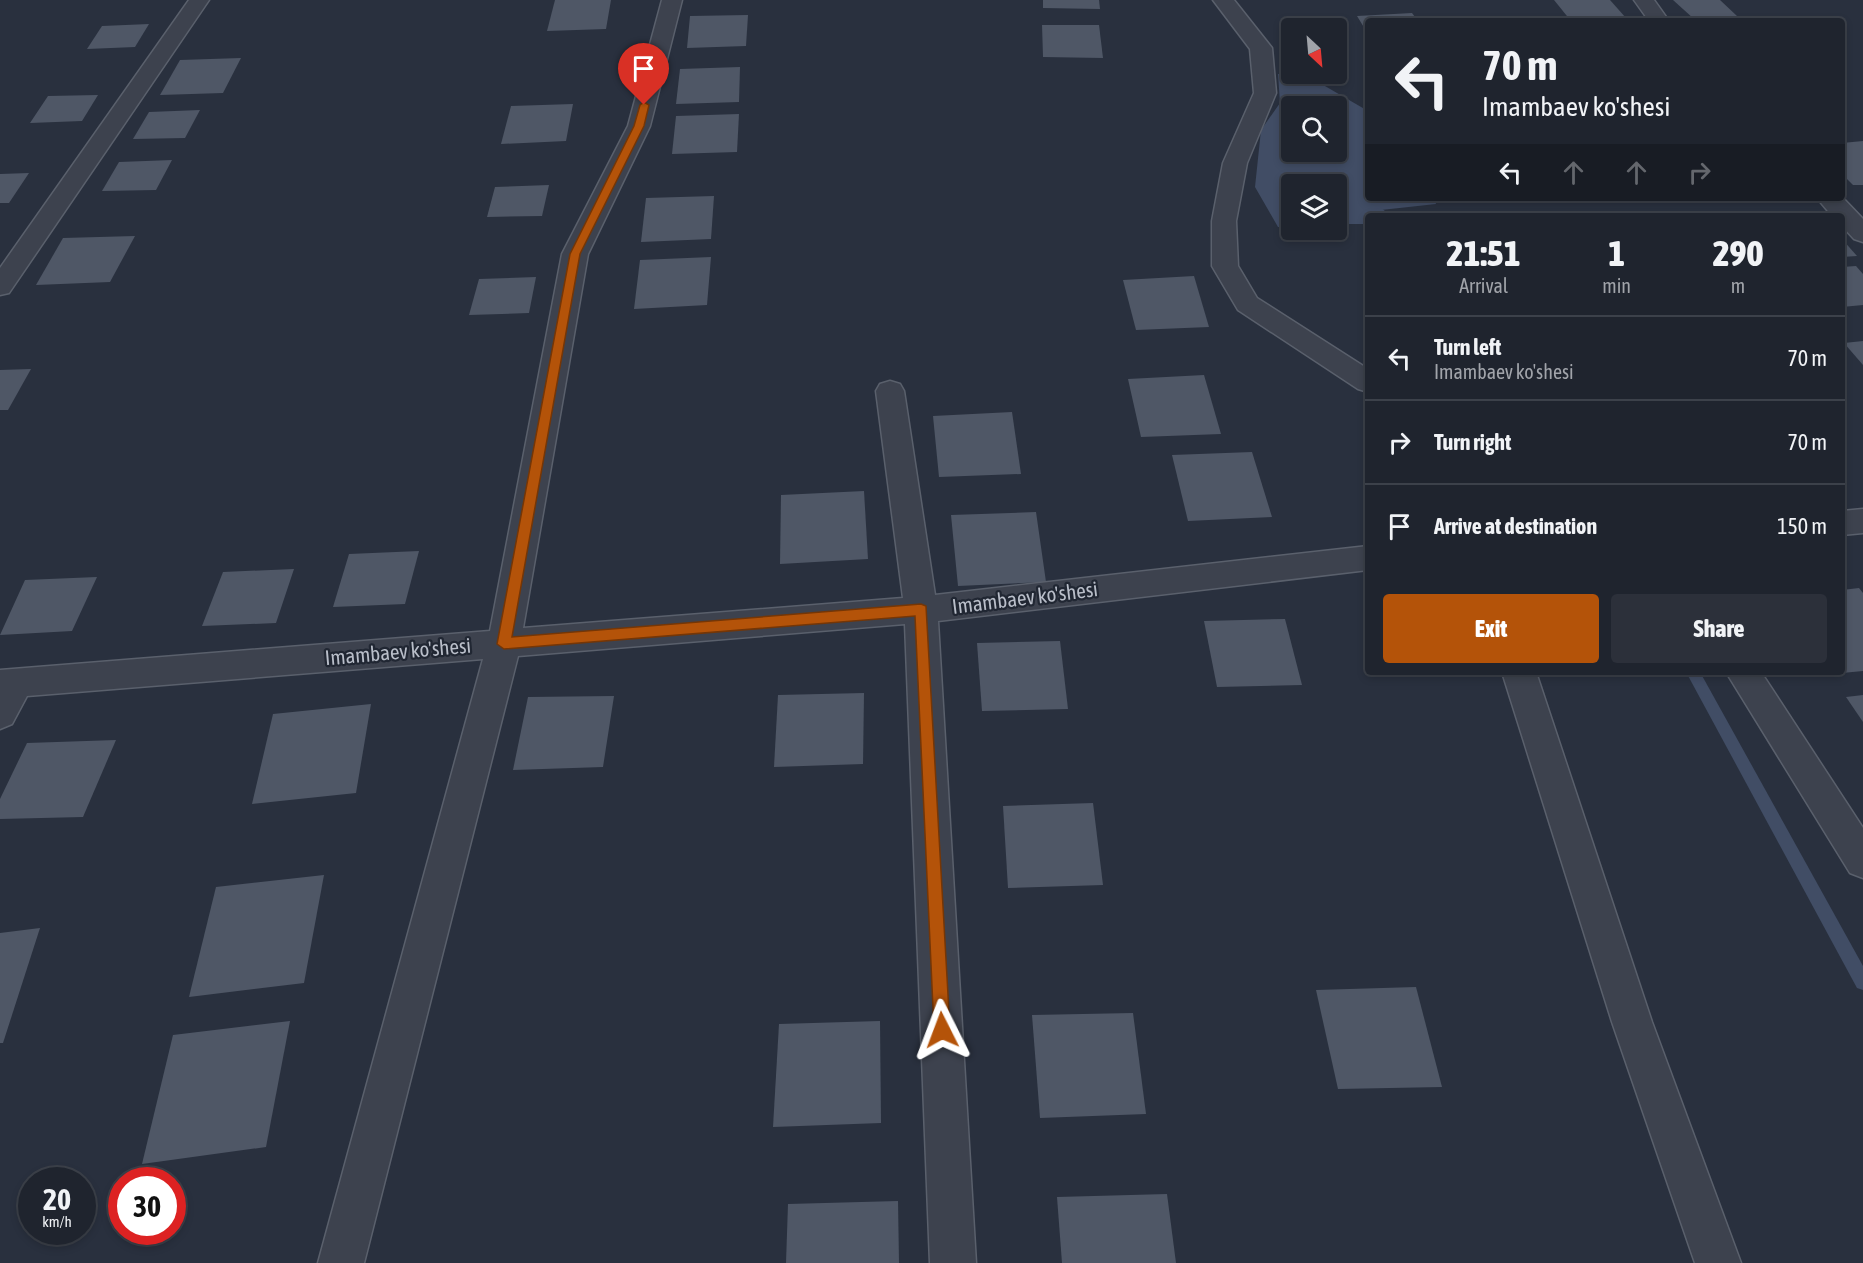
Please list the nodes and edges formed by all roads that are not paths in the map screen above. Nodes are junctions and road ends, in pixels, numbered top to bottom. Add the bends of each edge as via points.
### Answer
1 (199, 0) edge
2 (672, 0) edge
3 (1223, 0) edge
4 (1644, 0) edge
5 (1657, 18) edge
6 (1832, 201) edge
7 (1843, 213) edge
8 (1845, 215) edge
9 (1863, 234) edge
10 (0, 287) edge
11 (1365, 380) edge
12 (890, 391) dead end
13 (1863, 521) edge
14 (1845, 523) edge
15 (1365, 558) edge
16 (921, 610) junction
17 (504, 644) junction
18 (1520, 675) edge
19 (1745, 675) edge
20 (8, 683) edge
21 (0, 714) edge
22 (1863, 861) edge
23 (341, 1263) edge
24 (953, 1263) edge
25 (1718, 1263) edge

1 - 10 street
2 - 17 street via 639,126 575,254
3 - 11 street via 1261,48 1265,93 1235,163 1224,221 1225,266 1247,304
4 - 5 street
6 - 7 street
8 - 9 street
12 - 16 street
13 - 14 street
15 - 16 street, Imambaev ko'shesi
16 - 17 street, Imambaev ko'shesi
16 - 24 street
17 - 20 street, Imambaev ko'shesi
17 - 23 street
18 - 25 street via 1632,1022
19 - 22 street
20 - 21 street

